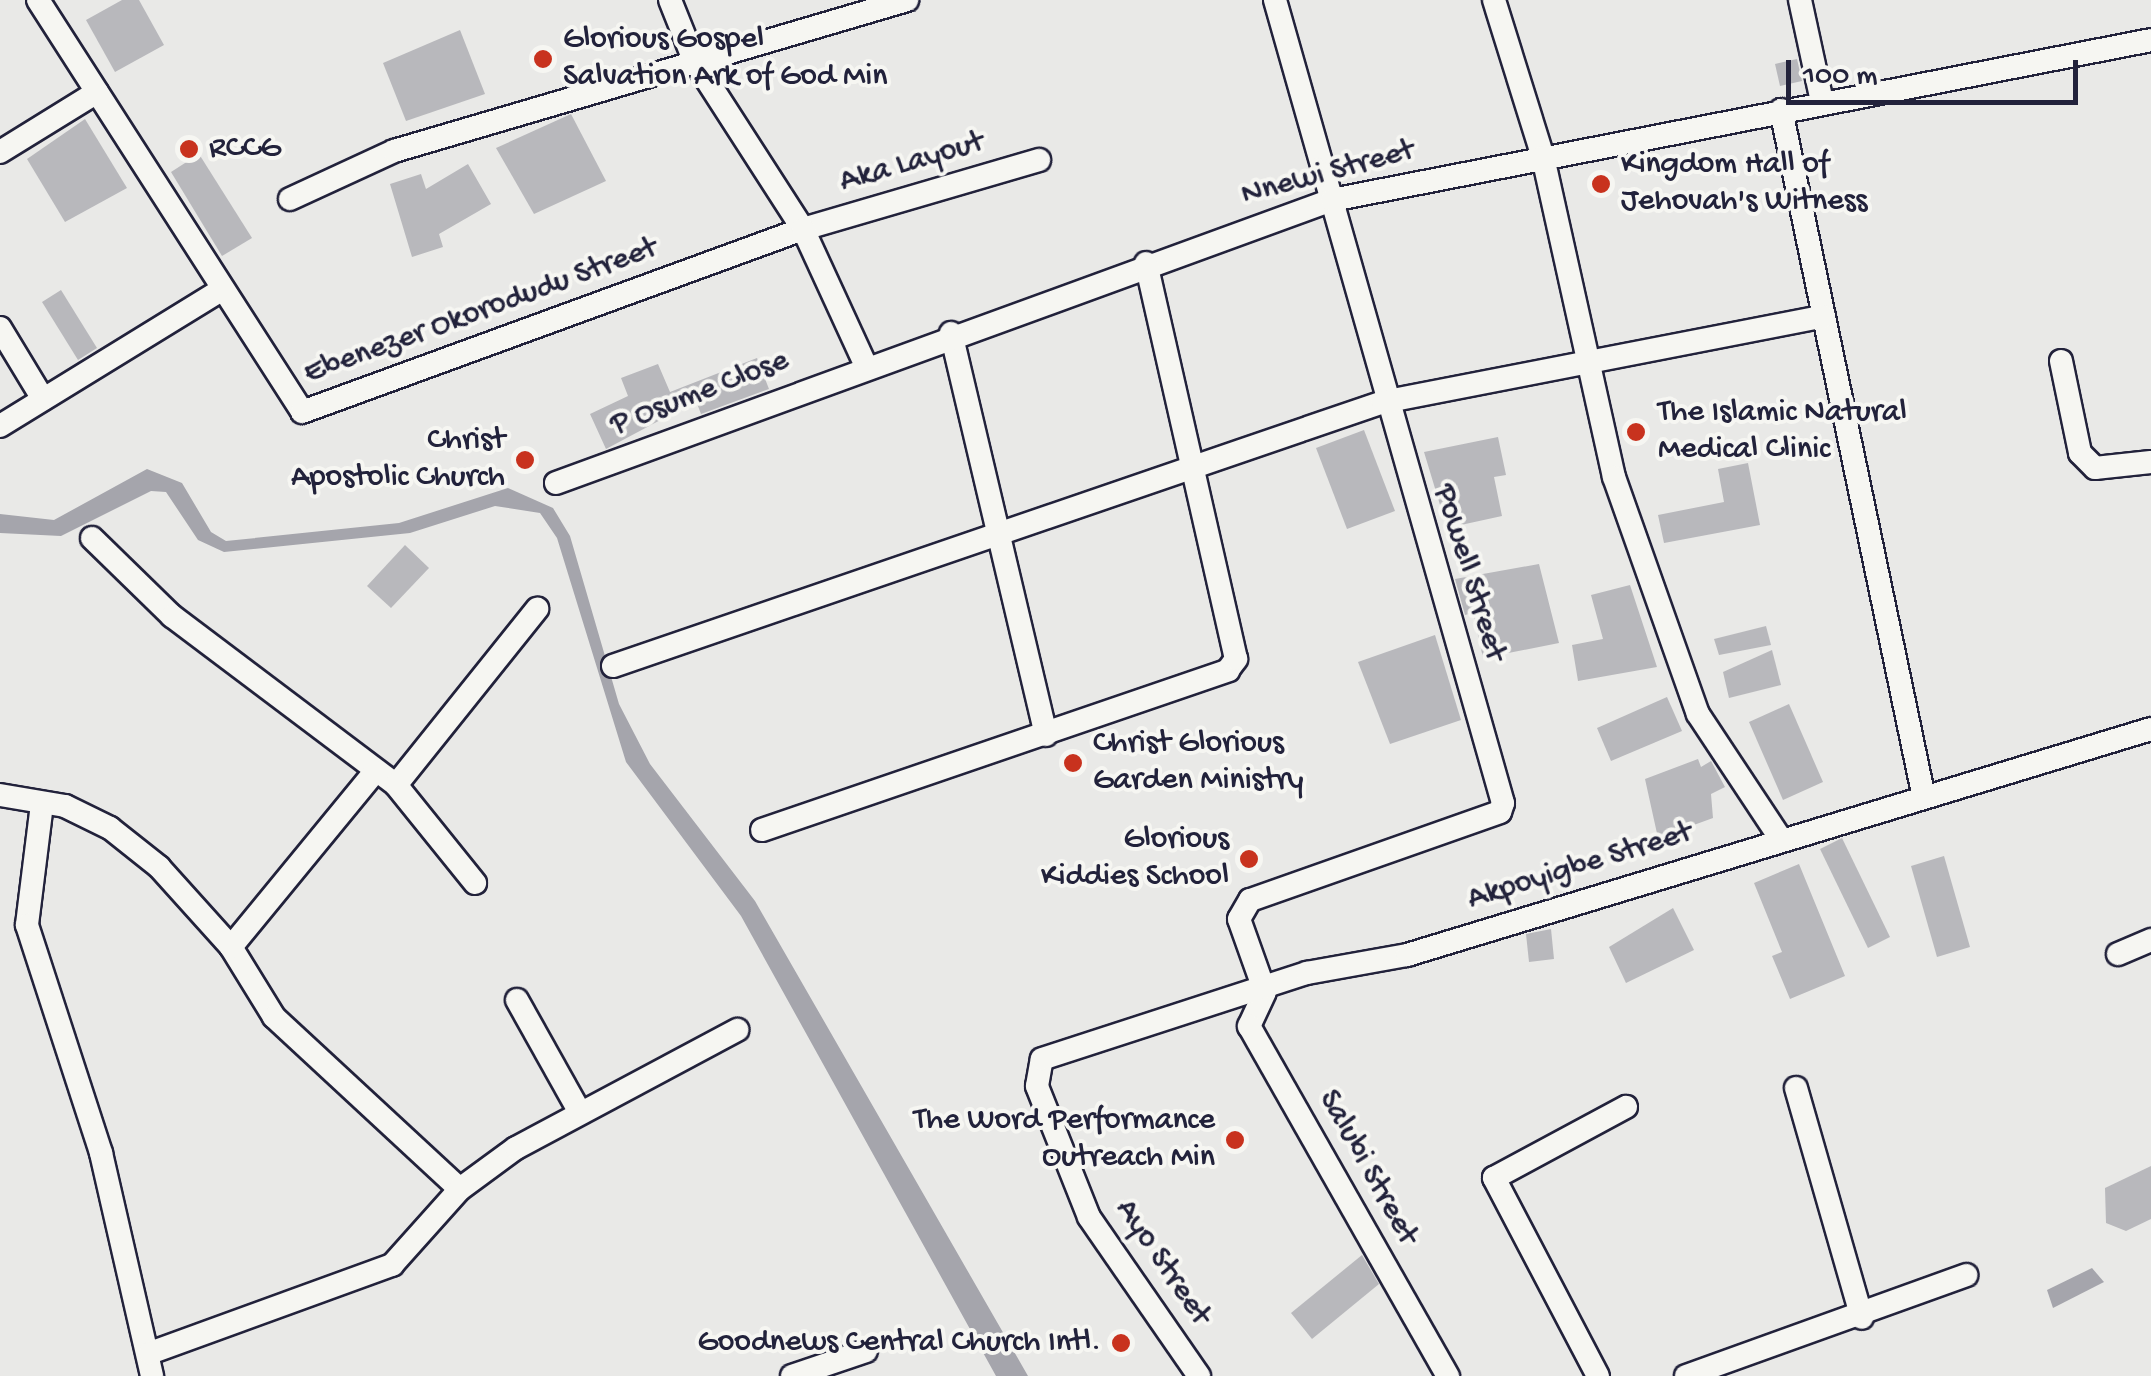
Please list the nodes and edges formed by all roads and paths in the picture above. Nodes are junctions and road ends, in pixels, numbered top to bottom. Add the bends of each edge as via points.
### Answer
1 (38, 0) edge
2 (670, 0) edge
3 (907, 0) edge
4 (1275, 0) edge
5 (1494, 0) edge
6 (1800, 0) edge
7 (2151, 40) edge
8 (694, 60) junction
9 (96, 92) junction
10 (1822, 102) junction
11 (1782, 110) junction
12 (0, 152) edge
13 (1543, 157) junction
14 (1039, 160) dead end
15 (290, 199) dead end
16 (1332, 200) junction
17 (804, 228) junction
18 (1146, 263) junction
19 (221, 290) junction
20 (1824, 316) junction
21 (0, 328) edge
22 (952, 333) junction
23 (2061, 361) dead end
24 (1585, 363) junction
25 (867, 368) junction
26 (43, 400) junction
27 (1384, 402) junction
28 (0, 426) edge
29 (2151, 462) edge
30 (1194, 470) junction
31 (556, 483) dead end
32 (999, 529) junction
33 (92, 538) dead end
34 (538, 609) dead end
35 (613, 666) dead end
36 (2151, 729) edge
37 (1046, 735) junction
38 (375, 772) junction
39 (396, 786) junction
40 (1923, 793) junction
41 (0, 795) edge
42 (42, 804) junction
43 (762, 830) dead end
44 (1780, 838) junction
45 (474, 883) dead end
46 (2151, 940) edge
47 (232, 947) junction
48 (2118, 954) dead end
49 (1264, 992) junction
50 (517, 1000) dead end
51 (737, 1030) dead end
52 (1036, 1071) joint
53 (1796, 1088) dead end
54 (1626, 1107) dead end
55 (578, 1108) junction
56 (460, 1190) junction
57 (1966, 1276) dead end
58 (1862, 1318) junction
59 (866, 1351) dead end
60 (151, 1364) edge
61 (792, 1376) edge
62 (1199, 1376) edge
63 (1448, 1376) edge
64 (1598, 1376) edge
65 (1686, 1376) edge

1 - 9 street, Ebenezer Okorodudu Street
2 - 8 street
3 - 8 street
4 - 16 street, Powell Street
5 - 13 street
6 - 10 street
7 - 10 street, Nnewi Street
8 - 15 street via 394,151
8 - 17 street
9 - 12 street
9 - 19 street, Ebenezer Okorodudu Street
10 - 11 street, Nnewi Street
11 - 13 street, Nnewi Street
11 - 20 street
13 - 16 street, Nnewi Street
13 - 24 street
14 - 17 street, Aka Layout
16 - 18 street, Nnewi Street
16 - 27 street, Powell Street
17 - 19 street, Ebenezer Okorodudu Street via 302,412
17 - 25 street
18 - 22 street, Nnewi Street
18 - 30 street
19 - 26 street
20 - 24 street
20 - 40 street
21 - 26 street
22 - 25 street, Nnewi Street
22 - 32 street
23 - 29 street via 2080,453 2095,468
24 - 27 street
24 - 44 street via 1614,478 1698,714
25 - 31 street, P Osume Close
26 - 28 street
27 - 30 street
27 - 49 street, Powell Street via 1504,803 1500,812 1250,900 1239,918
30 - 32 street
30 - 37 street via 1236,659 1228,670
32 - 35 street
32 - 37 street
33 - 38 street via 172,616
34 - 39 street
36 - 40 street, Akpoyigbe Street
37 - 43 street
38 - 39 street
38 - 47 street
39 - 45 street
40 - 44 street, Akpoyigbe Street
41 - 42 street
42 - 47 street via 110,828 159,867
42 - 60 street via 27,925 101,1154
44 - 49 street, Akpoyigbe Street
46 - 48 street
47 - 56 street via 274,1018
49 - 52 street, Akpoyigbe Street via 1042,1059
49 - 63 street, Salubi Street via 1249,1026
50 - 55 street
51 - 55 street
52 - 62 street, Ayo Street via 1089,1217
53 - 58 street
54 - 64 street via 1494,1178
55 - 56 street
56 - 60 street via 374,1275
57 - 58 street
58 - 65 street
59 - 61 street

